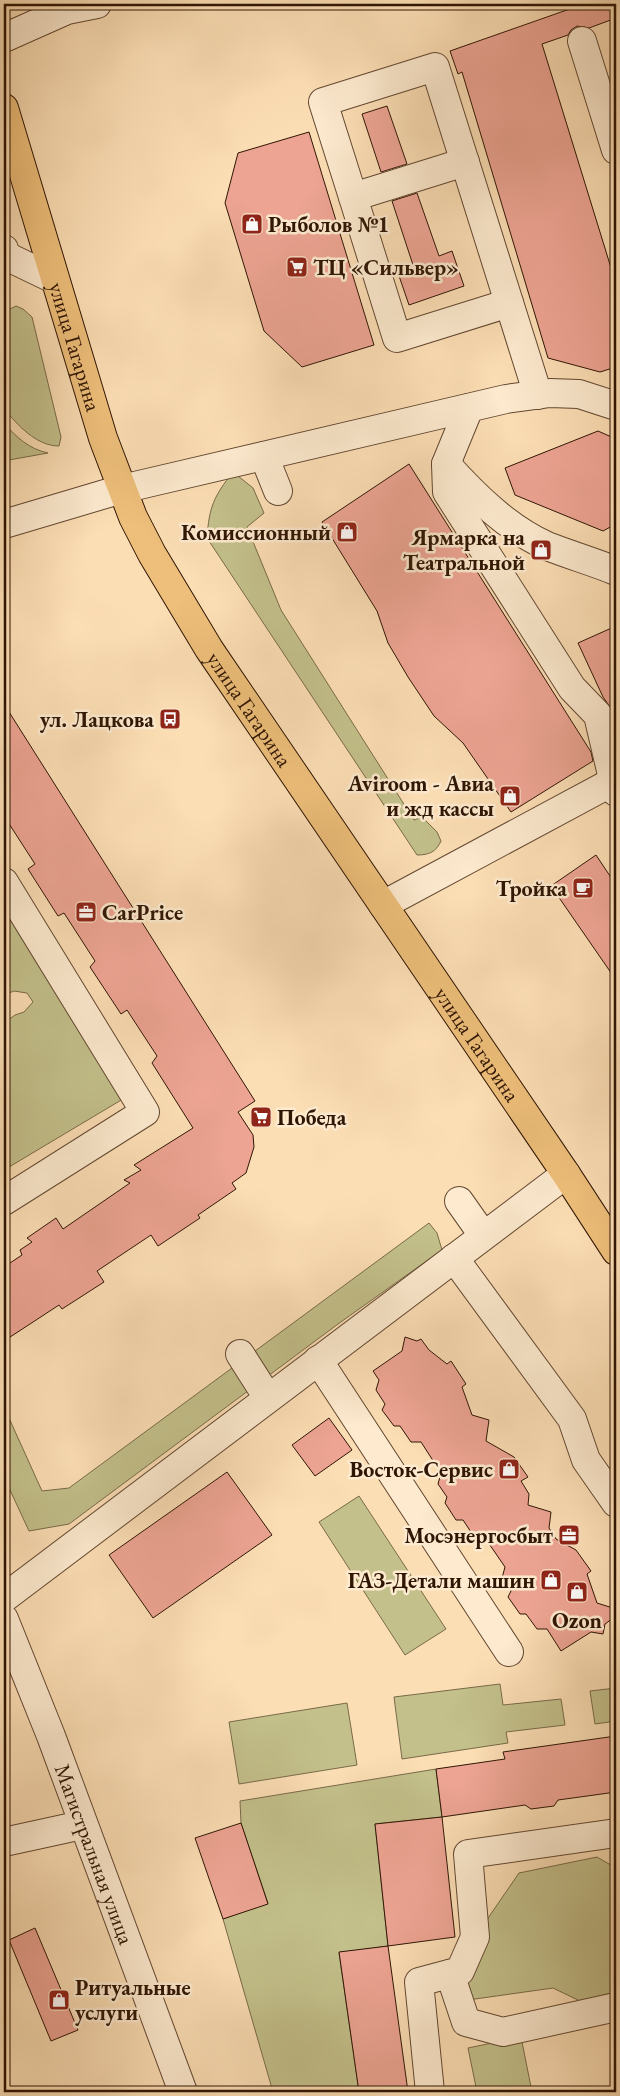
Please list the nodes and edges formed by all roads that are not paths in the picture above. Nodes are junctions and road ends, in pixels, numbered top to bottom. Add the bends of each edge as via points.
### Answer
1 (97, 4) edge
2 (36, 14) edge
3 (4, 38) edge
4 (582, 41) dead end
5 (4, 108) edge
6 (616, 150) edge
7 (464, 162) junction
8 (353, 197) junction
9 (4, 249) edge
10 (54, 279) junction
11 (509, 304) junction
12 (538, 395) junction
13 (616, 406) edge
14 (469, 408) junction
15 (264, 456) junction
16 (446, 464) junction
17 (122, 489) junction
18 (278, 491) dead end
19 (4, 524) edge
20 (616, 571) edge
21 (607, 711) edge
22 (615, 786) edge
23 (4, 882) edge
24 (383, 905) junction
25 (566, 1174) junction
26 (4, 1201) edge
27 (459, 1201) dead end
28 (483, 1236) junction
29 (616, 1251) edge
30 (454, 1258) junction
31 (240, 1354) dead end
32 (318, 1360) junction
33 (268, 1398) junction
34 (616, 1503) edge
35 (4, 1598) edge
36 (4, 1619) edge
37 (509, 1652) dead end
38 (82, 1824) junction
39 (616, 1833) edge
40 (4, 1842) edge
41 (450, 1974) junction
42 (616, 2007) edge
43 (183, 2092) edge
44 (430, 2092) edge

1 - 2 street
2 - 3 street
4 - 6 street
5 - 10 main road, улица Гагарина
7 - 8 street
7 - 8 street via 435,67 323,102
7 - 11 street
8 - 11 street via 397,338
9 - 10 street via 6,256
10 - 17 main road, улица Гагарина
11 - 12 street
12 - 13 street via 579,394
12 - 14 street
14 - 15 street
14 - 16 street
15 - 17 street
15 - 18 street
16 - 20 street via 478,499 509,523 546,545
16 - 21 street via 447,492 459,514 572,688
17 - 19 street
17 - 24 main road, улица Гагарина via 178,600
21 - 22 street
22 - 24 street
23 - 26 street via 145,1112
24 - 25 main road, улица Гагарина
25 - 28 street
25 - 29 main road, улица Гагарина
27 - 28 street
28 - 30 street
30 - 32 street
30 - 34 street via 572,1419 586,1460
31 - 33 street
32 - 33 street
32 - 37 street
33 - 35 street
36 - 38 street, Магистральная улица
38 - 40 street
38 - 43 street, Магистральная улица
39 - 41 street via 468,1854 475,1937 460,1971
41 - 42 street via 466,2022 503,2032
41 - 44 street via 419,1982

